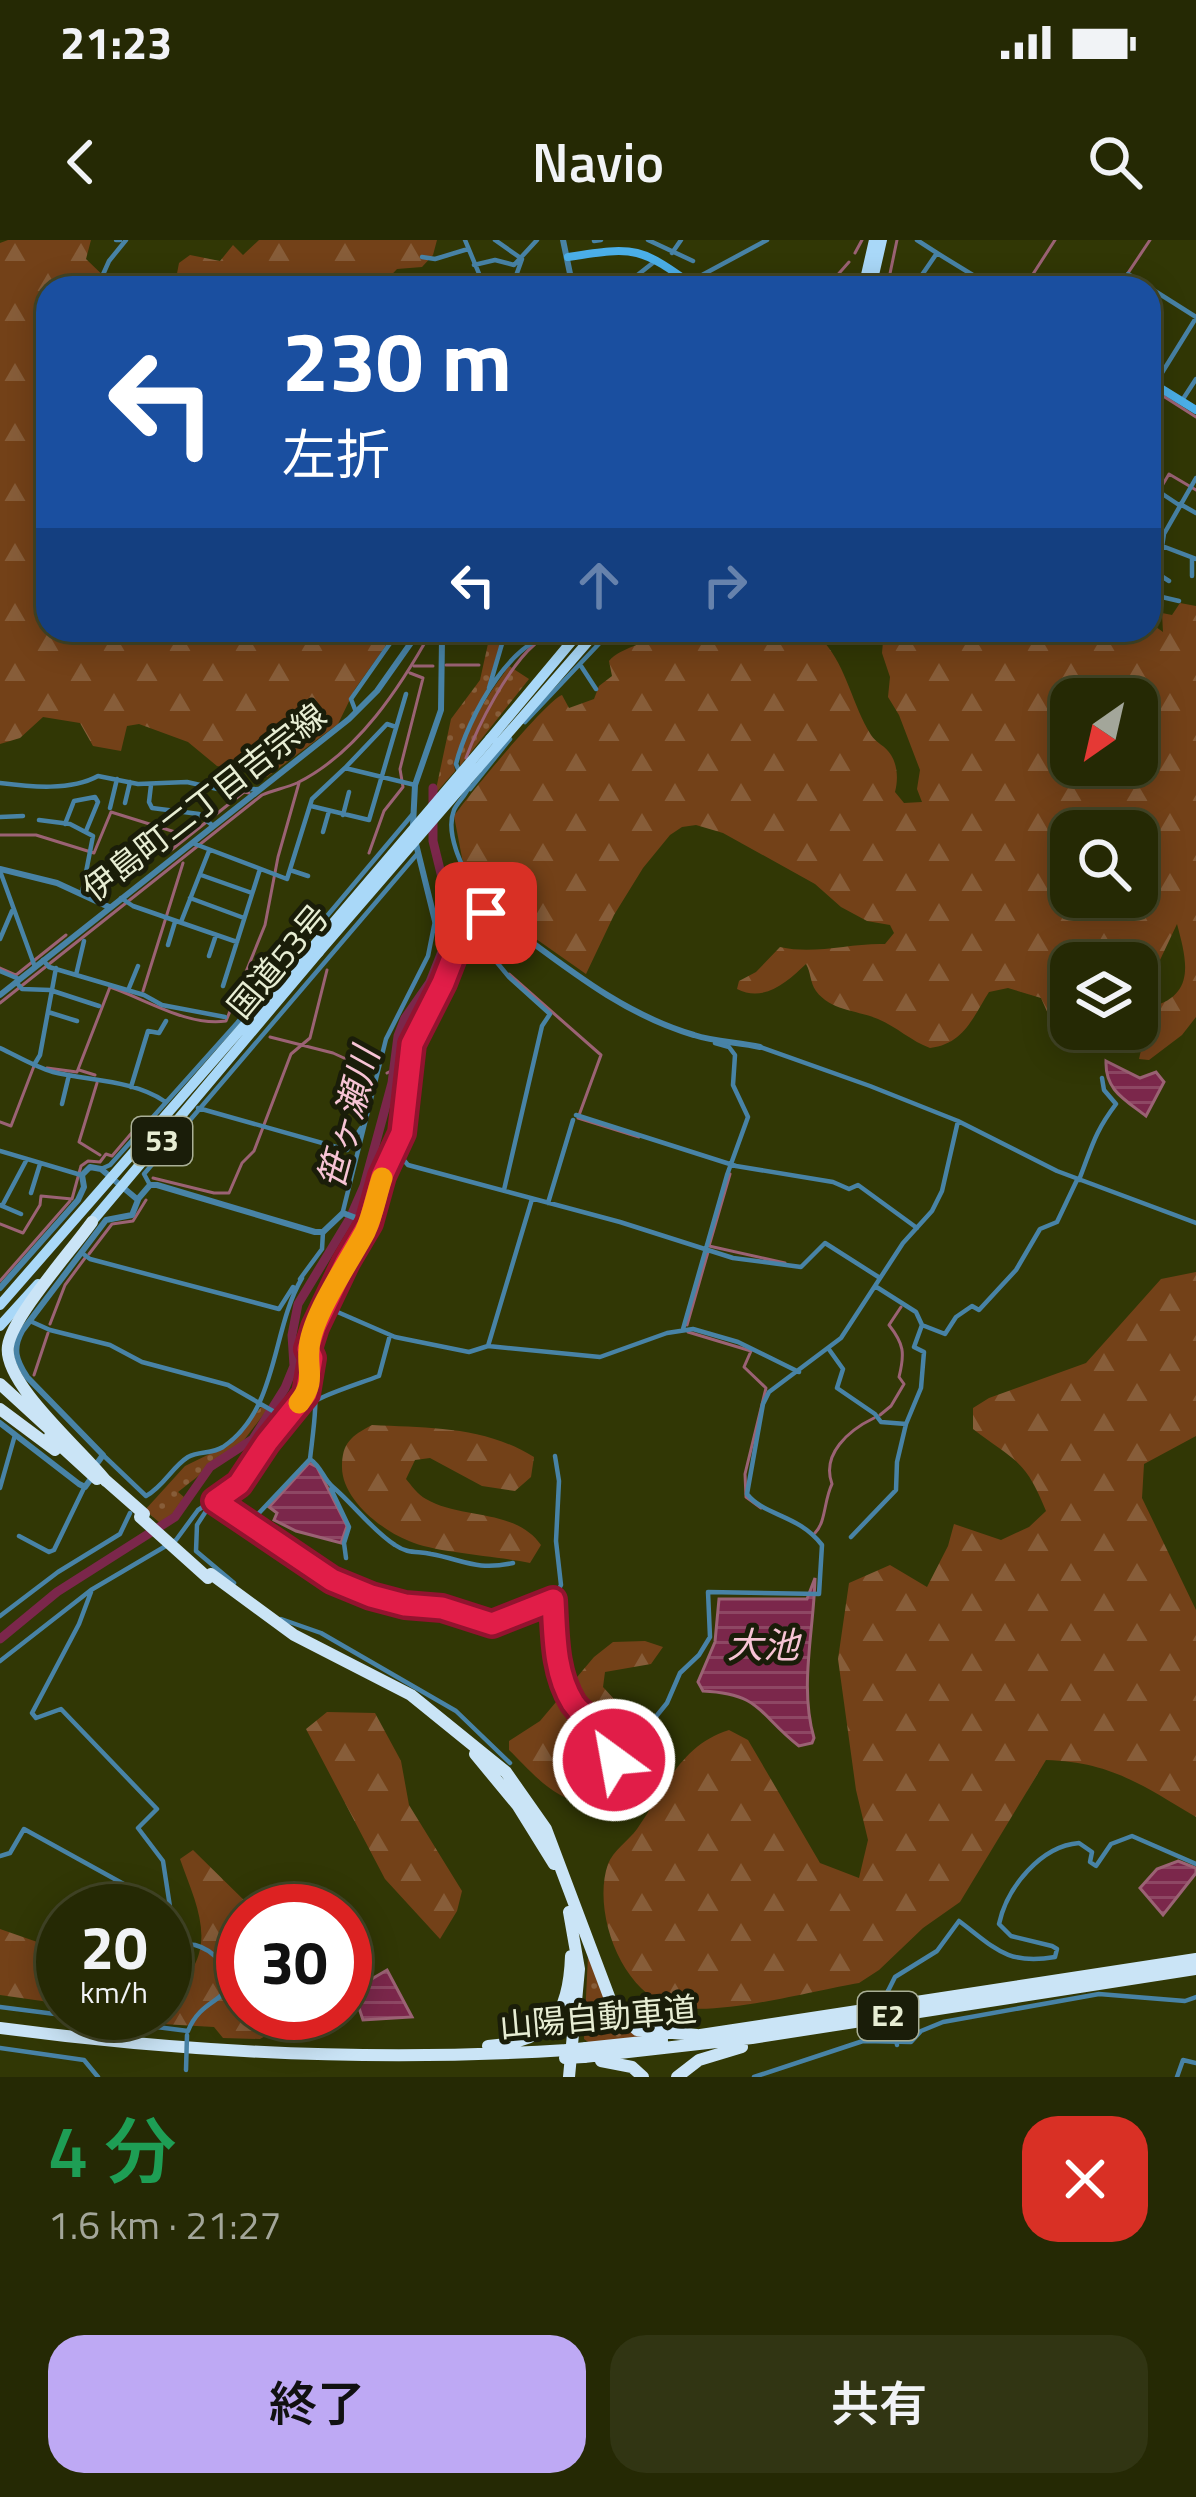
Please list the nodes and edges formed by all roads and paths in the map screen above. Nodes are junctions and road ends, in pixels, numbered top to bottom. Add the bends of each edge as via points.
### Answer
1 (121, 240) edge
2 (465, 240) edge
3 (495, 240) edge
4 (537, 240) edge
5 (562, 240) edge
6 (648, 240) edge
7 (681, 240) edge
8 (767, 240) edge
9 (917, 240) edge
10 (876, 242) edge
11 (596, 243) edge
12 (468, 249) junction
13 (672, 253) junction
14 (936, 254) junction
15 (422, 256) dead end
16 (568, 257) junction
17 (522, 259) junction
18 (657, 260) junction
19 (693, 261) dead end
20 (474, 265) junction
21 (1129, 274) dead end
22 (103, 276) edge
23 (479, 276) edge
24 (516, 276) edge
25 (571, 276) edge
26 (636, 276) edge
27 (680, 276) edge
28 (706, 276) edge
29 (869, 276) edge
30 (921, 276) edge
31 (974, 276) edge
32 (1132, 276) edge
33 (1161, 295) edge
34 (1196, 319) edge
35 (1161, 370) edge
36 (1196, 379) edge
37 (1161, 389) edge
38 (1181, 401) junction
39 (1196, 410) edge
40 (1196, 478) edge
41 (1161, 493) edge
42 (1180, 504) junction
43 (1196, 513) edge
44 (1161, 542) edge
45 (1161, 544) edge
46 (1194, 559) edge
47 (1161, 576) edge
48 (1192, 576) dead end
49 (1168, 580) dead end
50 (1161, 597) edge
51 (1179, 602) dead end
52 (391, 642) edge
53 (412, 642) edge
54 (442, 642) edge
55 (503, 642) edge
56 (532, 642) edge
57 (575, 642) edge
58 (575, 642) edge
59 (577, 642) edge
60 (581, 666) junction
61 (596, 689) dead end
62 (488, 693) junction
63 (406, 694) dead end
64 (356, 712) junction
65 (396, 727) junction
66 (345, 768) junction
67 (382, 778) junction
68 (117, 779) junction
69 (130, 782) junction
70 (0, 783) edge
71 (75, 784) junction
72 (406, 784) junction
73 (152, 785) junction
74 (470, 789) junction
75 (260, 790) junction
76 (349, 792) dead end
77 (240, 795) junction
78 (76, 800) junction
79 (124, 803) dead end
80 (310, 806) junction
81 (110, 808) dead end
82 (329, 811) junction
83 (343, 814) junction
84 (412, 815) junction
85 (23, 816) dead end
86 (0, 817) edge
87 (39, 820) dead end
88 (209, 822) junction
89 (65, 824) junction
90 (86, 832) junction
91 (323, 832) dead end
92 (200, 846) junction
93 (418, 853) junction
94 (404, 868) junction
95 (260, 869) junction
96 (290, 869) junction
97 (0, 870) edge
98 (199, 874) junction
99 (424, 875) junction
100 (308, 876) dead end
101 (354, 883) junction
102 (82, 893) junction
103 (252, 893) junction
104 (190, 898) junction
105 (125, 901) junction
106 (375, 901) junction
107 (110, 908) junction
108 (14, 910) junction
109 (486, 913) junction
110 (244, 918) junction
111 (172, 919) junction
112 (437, 922) junction
113 (460, 933) junction
114 (216, 935) junction
115 (0, 939) edge
116 (84, 941) dead end
117 (237, 942) junction
118 (168, 945) dead end
119 (315, 950) junction
120 (451, 955) junction
121 (209, 956) dead end
122 (45, 965) junction
123 (138, 966) dead end
124 (0, 971) edge
125 (76, 975) junction
126 (17, 982) junction
127 (223, 986) dead end
128 (51, 990) junction
129 (128, 990) junction
130 (0, 995) edge
131 (99, 1006) dead end
132 (46, 1012) junction
133 (225, 1018) dead end
134 (271, 1018) junction
135 (77, 1021) dead end
136 (166, 1021) dead end
137 (711, 1039) junction
138 (760, 1047) joint
139 (0, 1048) edge
140 (34, 1065) junction
141 (70, 1075) junction
142 (1102, 1078) dead end
143 (131, 1088) junction
144 (62, 1104) dead end
145 (168, 1104) junction
146 (197, 1107) junction
147 (406, 1107) junction
148 (958, 1121) junction
149 (362, 1126) junction
150 (0, 1151) edge
151 (27, 1159) junction
152 (40, 1163) junction
153 (732, 1164) junction
154 (106, 1173) junction
155 (78, 1174) junction
156 (1078, 1180) junction
157 (150, 1185) junction
158 (122, 1186) junction
159 (504, 1190) junction
160 (31, 1193) dead end
161 (532, 1199) junction
162 (138, 1200) junction
163 (548, 1203) junction
164 (1, 1206) edge
165 (343, 1213) junction
166 (21, 1214) dead end
167 (92, 1222) junction
168 (369, 1223) junction
169 (1196, 1223) edge
170 (917, 1228) junction
171 (323, 1232) junction
172 (706, 1249) junction
173 (82, 1253) junction
174 (346, 1262) junction
175 (302, 1277) junction
176 (880, 1278) junction
177 (874, 1286) junction
178 (0, 1288) edge
179 (0, 1305) edge
180 (326, 1306) junction
181 (30, 1321) junction
182 (922, 1325) junction
183 (0, 1326) edge
184 (683, 1328) junction
185 (389, 1335) junction
186 (488, 1346) junction
187 (828, 1348) junction
188 (308, 1349) junction
189 (311, 1362) junction
190 (800, 1372) junction
191 (0, 1387) edge
192 (316, 1400) junction
193 (260, 1401) junction
194 (0, 1409) edge
195 (286, 1417) junction
196 (0, 1423) edge
197 (906, 1424) junction
198 (15, 1435) junction
199 (555, 1456) dead end
200 (101, 1459) joint
201 (310, 1460) junction
202 (87, 1483) joint
203 (328, 1484) junction
204 (108, 1485) junction
205 (0, 1488) edge
206 (146, 1496) junction
207 (215, 1501) junction
208 (139, 1512) junction
209 (259, 1513) dead end
210 (20, 1536) dead end
211 (851, 1537) dead end
212 (346, 1558) dead end
213 (513, 1563) dead end
214 (91, 1589) junction
215 (553, 1600) junction
216 (0, 1616) edge
217 (0, 1646) edge
218 (7, 1654) junction
219 (0, 1661) edge
220 (510, 1763) dead end
221 (0, 1856) edge
222 (1196, 1864) edge
223 (124, 1884) edge
224 (166, 1884) edge
225 (574, 1917) junction
226 (192, 1944) edge
227 (1193, 1964) edge
228 (1196, 1997) edge
229 (0, 2007) edge
230 (36, 2012) edge
231 (879, 2018) junction
232 (192, 2024) edge
233 (0, 2032) edge
234 (698, 2036) junction
235 (188, 2040) edge
236 (897, 2044) junction
237 (0, 2048) edge
238 (566, 2054) junction
239 (584, 2055) junction
240 (368, 2056) junction
241 (1196, 2062) edge
242 (98, 2077) edge
243 (195, 2077) edge
244 (572, 2077) edge
245 (643, 2077) edge
246 (677, 2077) edge
247 (754, 2077) edge
248 (1177, 2077) edge

1 - 22 street
2 - 12 street
3 - 17 street
4 - 17 street
5 - 16 street
6 - 13 street
7 - 13 street
8 - 28 street
9 - 14 street
10 - 29 highway
11 - 16 main road
11 - 18 main road
12 - 15 street
12 - 20 street
13 - 19 street
14 - 30 street
14 - 31 street
16 - 25 street
17 - 20 street
17 - 24 street
18 - 26 street
18 - 27 main road
20 - 23 street
21 - 32 street
33 - 34 street
34 - 35 street
36 - 38 street
37 - 38 main road
38 - 39 main road
40 - 42 street
41 - 42 street
42 - 43 street
42 - 44 street
45 - 46 street
46 - 48 street
47 - 49 street
50 - 51 street
52 - 64 street via 351,699
53 - 64 street, 伊島町二丁目吉宗線
54 - 72 street via 441,710
55 - 62 street
56 - 62 street
57 - 119 highway, 国道53号 / 53, bridge
58 - 119 highway, 国道53号 / 53, bridge via 478,768
59 - 60 street
60 - 61 street
60 - 74 street
62 - 74 street via 456,764
63 - 65 street
64 - 75 street, 伊島町二丁目吉宗線
65 - 66 street via 387,724
65 - 67 street
66 - 67 street
66 - 80 street
67 - 72 street
67 - 83 street via 369,820
68 - 69 street
68 - 71 street
68 - 81 street
69 - 73 street
69 - 79 street
70 - 71 street
71 - 78 street
72 - 84 street
73 - 77 street via 187,782
73 - 88 street via 152,808
74 - 109 street via 454,811 454,842
75 - 77 street, 伊島町二丁目吉宗線
75 - 77 street
76 - 83 street
77 - 88 street, 伊島町二丁目吉宗線
78 - 89 street
78 - 90 street via 98,802
80 - 82 street
80 - 96 street
82 - 83 street
82 - 91 street
84 - 93 street
84 - 101 street
85 - 86 street
87 - 89 street
88 - 92 street, 伊島町二丁目吉宗線
89 - 90 street
90 - 102 street via 94,841
92 - 95 street
92 - 98 street
92 - 105 street, 伊島町二丁目吉宗線
93 - 94 street
93 - 99 street
94 - 99 street
94 - 106 street
95 - 96 street via 287,879
95 - 103 street
96 - 100 street
97 - 102 street
97 - 108 street
98 - 103 street
98 - 104 street
99 - 112 street
101 - 106 street
101 - 145 street
102 - 107 street
103 - 110 street
104 - 110 street
104 - 111 street
105 - 107 street, 伊島町二丁目吉宗線
105 - 111 street
106 - 134 street
107 - 122 street, 伊島町二丁目吉宗線
108 - 115 street
108 - 122 street
109 - 113 street
109 - 137 street via 636,1013
110 - 117 street
111 - 114 street
111 - 118 street
112 - 113 street
112 - 149 street via 392,1024
113 - 120 street
114 - 117 street
114 - 121 street
116 - 125 street
117 - 127 street
119 - 134 highway, 国道53号 / 53
119 - 145 highway, 国道53号 / 53
120 - 147 street via 412,1044
120 - 159 street via 470,931 550,1014
122 - 125 street
122 - 126 street, 伊島町二丁目吉宗線
122 - 128 street
123 - 129 street
124 - 126 street
125 - 129 street
126 - 128 street
126 - 130 street, 伊島町二丁目吉宗線
128 - 131 street
128 - 132 street
129 - 133 street
132 - 135 street
132 - 140 street
134 - 146 highway, 国道53号 / 53
136 - 143 street via 159,1033 148,1031
137 - 138 street
137 - 153 street via 733,1050 733,1085 748,1117
138 - 148 street
139 - 140 street
140 - 141 street
141 - 143 street
141 - 144 street
142 - 156 street via 1116,1104 1101,1120
143 - 145 street
145 - 154 highway, 国道53号 / 53
146 - 149 street via 347,1150
146 - 157 street via 144,1174
146 - 158 highway, 国道53号 / 53
147 - 159 street via 403,1162
147 - 168 street
148 - 156 street
148 - 170 street via 942,1191
149 - 165 street
150 - 151 street
151 - 152 street
151 - 164 street
152 - 155 street
152 - 160 street
153 - 163 street via 576,1117
153 - 170 street via 858,1185
153 - 172 street
154 - 155 street via 90,1167
154 - 158 street
154 - 179 highway, 国道53号 / 53
155 - 178 street via 78,1200
156 - 169 street
156 - 182 street via 1057,1222 1040,1229 979,1310 956,1317 945,1334
157 - 162 street
157 - 171 street
158 - 162 street
158 - 167 highway, 国道53号 / 53
159 - 161 street
161 - 163 street
161 - 186 street
162 - 173 street via 132,1215 106,1220
163 - 172 street
164 - 166 street
165 - 168 street
165 - 171 street
167 - 183 highway, 国道53号 / 53
167 - 204 highway via 22,1317 7,1356 23,1388
168 - 174 street
170 - 176 street
171 - 175 street via 322,1249
172 - 176 street via 801,1268 825,1243
172 - 184 street
173 - 175 street via 280,1309
173 - 181 street
174 - 180 street
174 - 188 street via 311,1319
175 - 193 street
176 - 177 street
177 - 182 street via 916,1312
177 - 187 street
180 - 185 street
180 - 188 street
181 - 193 street
181 - 200 street via 15,1346 18,1363
182 - 197 street via 914,1347 924,1352 921,1388
184 - 186 street via 599,1357
184 - 190 street via 738,1342
185 - 186 street via 469,1352
185 - 192 street via 379,1376
187 - 190 street
187 - 197 street via 843,1370 837,1388 880,1422
188 - 189 street
189 - 192 street
189 - 195 street via 306,1394
190 - 215 street via 766,1396 747,1494 822,1545 819,1594 708,1592 710,1636 650,1724 620,1799 605,1794 615,1745 575,1708 556,1661
191 - 204 highway
192 - 195 street
192 - 201 street
193 - 195 street
193 - 206 street via 229,1442 184,1459
194 - 204 highway
195 - 207 street via 239,1484
196 - 198 street
197 - 211 street via 896,1490
198 - 202 street
198 - 205 street
199 - 215 street via 561,1585
200 - 206 street
201 - 203 street
201 - 209 street
202 - 210 street via 54,1550
203 - 212 street via 350,1527
203 - 213 street via 413,1554 481,1568
204 - 208 highway
206 - 208 street
207 - 214 street via 190,1517 168,1547
207 - 215 street via 332,1580 371,1596 492,1624
207 - 220 street via 196,1525 196,1551 290,1624 322,1633 456,1711
208 - 216 street via 120,1534
208 - 225 highway, bridge via 293,1639 408,1700 475,1750 556,1860
214 - 218 street
214 - 224 street via 32,1713 61,1709 157,1809 138,1828 163,1862
217 - 218 street
218 - 219 street
221 - 223 street via 24,1829
222 - 236 street, bridge via 1132,1836 1111,1844 1096,1866 1079,1843 1046,1852 999,1924 1011,1936 1052,1946 1055,1957 998,1952 959,1921 937,1952 895,1977 888,1991
225 - 234 highway via 623,2020 638,2030
225 - 240 highway via 567,1993 538,2036
225 - 244 highway
226 - 232 street via 225,1968 229,1982
227 - 231 highway, 山陽自動車道 / E2
227 - 234 highway, 山陽自動車道 / E2
228 - 236 street via 1099,1994 944,2022
229 - 230 street
231 - 239 highway, 山陽自動車道 / E2
231 - 246 highway via 719,2052
233 - 238 highway, 山陽自動車道 / E2 via 257,2060 403,2064
233 - 240 highway, 山陽自動車道 / E2
234 - 239 highway, 山陽自動車道 / E2
235 - 243 street, bridge via 186,2070
236 - 247 street via 863,2041
237 - 242 street via 84,2060
238 - 239 highway, 山陽自動車道 / E2, bridge
238 - 240 highway, 山陽自動車道 / E2
239 - 245 highway
241 - 248 street via 1183,2060

